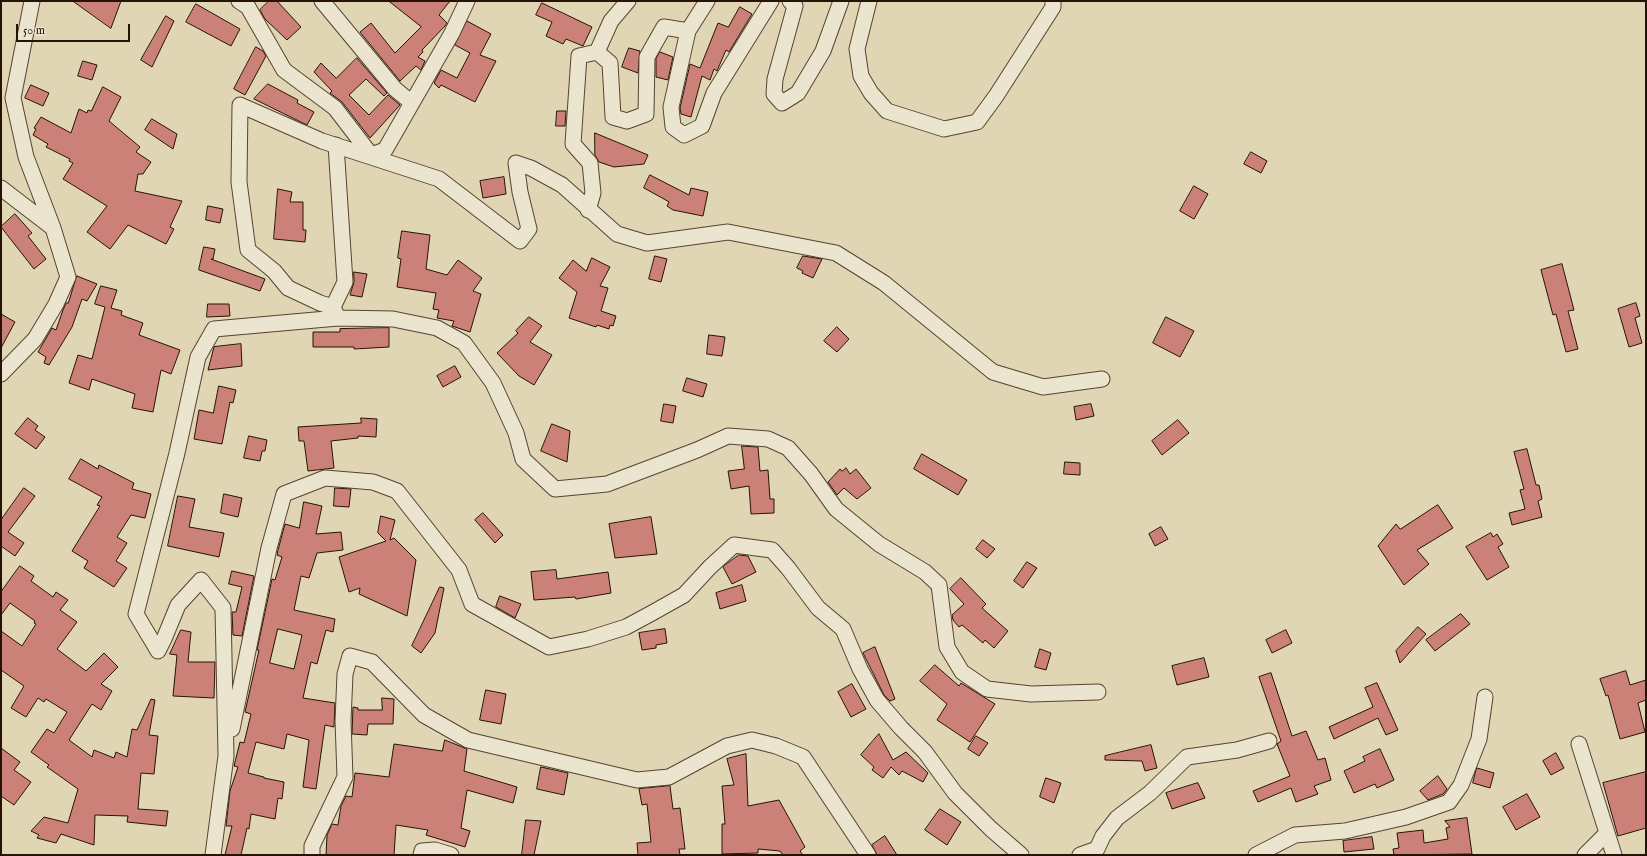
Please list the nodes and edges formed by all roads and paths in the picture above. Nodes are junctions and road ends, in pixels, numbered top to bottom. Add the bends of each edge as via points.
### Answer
1 (32, 1) edge
2 (239, 1) edge
3 (322, 1) edge
4 (467, 1) edge
5 (628, 1) edge
6 (707, 1) edge
7 (771, 1) edge
8 (790, 1) edge
9 (841, 1) edge
10 (868, 1) edge
11 (1052, 1) edge
12 (688, 31) junction
13 (597, 52) junction
14 (412, 103) junction
15 (336, 145) junction
16 (371, 155) junction
17 (1, 188) edge
18 (588, 210) junction
19 (53, 228) junction
20 (336, 312) junction
21 (1, 374) edge
22 (1102, 379) dead end
23 (1098, 692) dead end
24 (1485, 697) dead end
25 (1269, 741) dead end
26 (1579, 744) dead end
27 (226, 756) junction
28 (1607, 833) junction
29 (213, 855) edge
30 (312, 855) edge
31 (421, 855) edge
32 (451, 855) edge
33 (868, 855) edge
34 (1021, 855) edge
35 (1080, 855) edge
36 (1256, 855) edge
37 (1585, 855) edge
38 (1614, 855) edge

1 - 19 street via 13,98 26,158
2 - 16 street via 248,7 284,70 335,108
3 - 14 street via 395,89
4 - 14 street
5 - 13 street via 611,21
6 - 12 street
7 - 12 street via 714,93 702,126 684,135 673,127 671,107
8 - 9 street via 795,6 775,79 774,94 782,103 798,93 823,51
10 - 11 street via 857,50 861,76 871,93 887,111 944,129 977,122 1053,7
12 - 13 street via 664,27 647,57 646,114 627,121 613,117 610,64
13 - 18 street via 579,56 573,144 590,163 593,193
14 - 16 street via 386,150
15 - 16 street
15 - 20 street via 345,282
15 - 20 street via 240,105 239,182 248,250 288,288
16 - 18 street via 439,179 520,241 529,229 516,163 531,168 562,186
17 - 19 street
18 - 22 street via 617,234 647,243 728,232 836,253 884,283 993,372 1043,387
19 - 21 street via 68,277 56,304 35,339
20 - 23 street via 393,319 437,328 464,343 493,383 516,433 523,460 555,489 607,484 728,436 768,439 788,448 836,509 879,544 925,572 939,585 947,647 962,672 987,690 1031,694
20 - 27 street via 214,329 198,357 177,453 136,614 158,651 178,604 201,580 223,608
24 - 36 street via 1479,739 1461,785 1448,802 1406,817 1345,831 1295,835
25 - 35 street via 1237,750 1187,757 1150,793 1116,818 1097,848
26 - 28 street
27 - 29 street
27 - 34 street via 269,548 284,494 325,478 373,482 397,491 459,570 472,604 550,647 626,627 652,613 684,594 734,545 772,550 818,608 843,629 860,670 877,700 925,752 956,793
28 - 37 street
28 - 38 street
30 - 33 street via 312,846 345,777 344,674 350,656 372,662 424,714 468,740 637,780 669,777 733,744 752,740 776,746 803,758
31 - 32 street via 422,850 435,850

